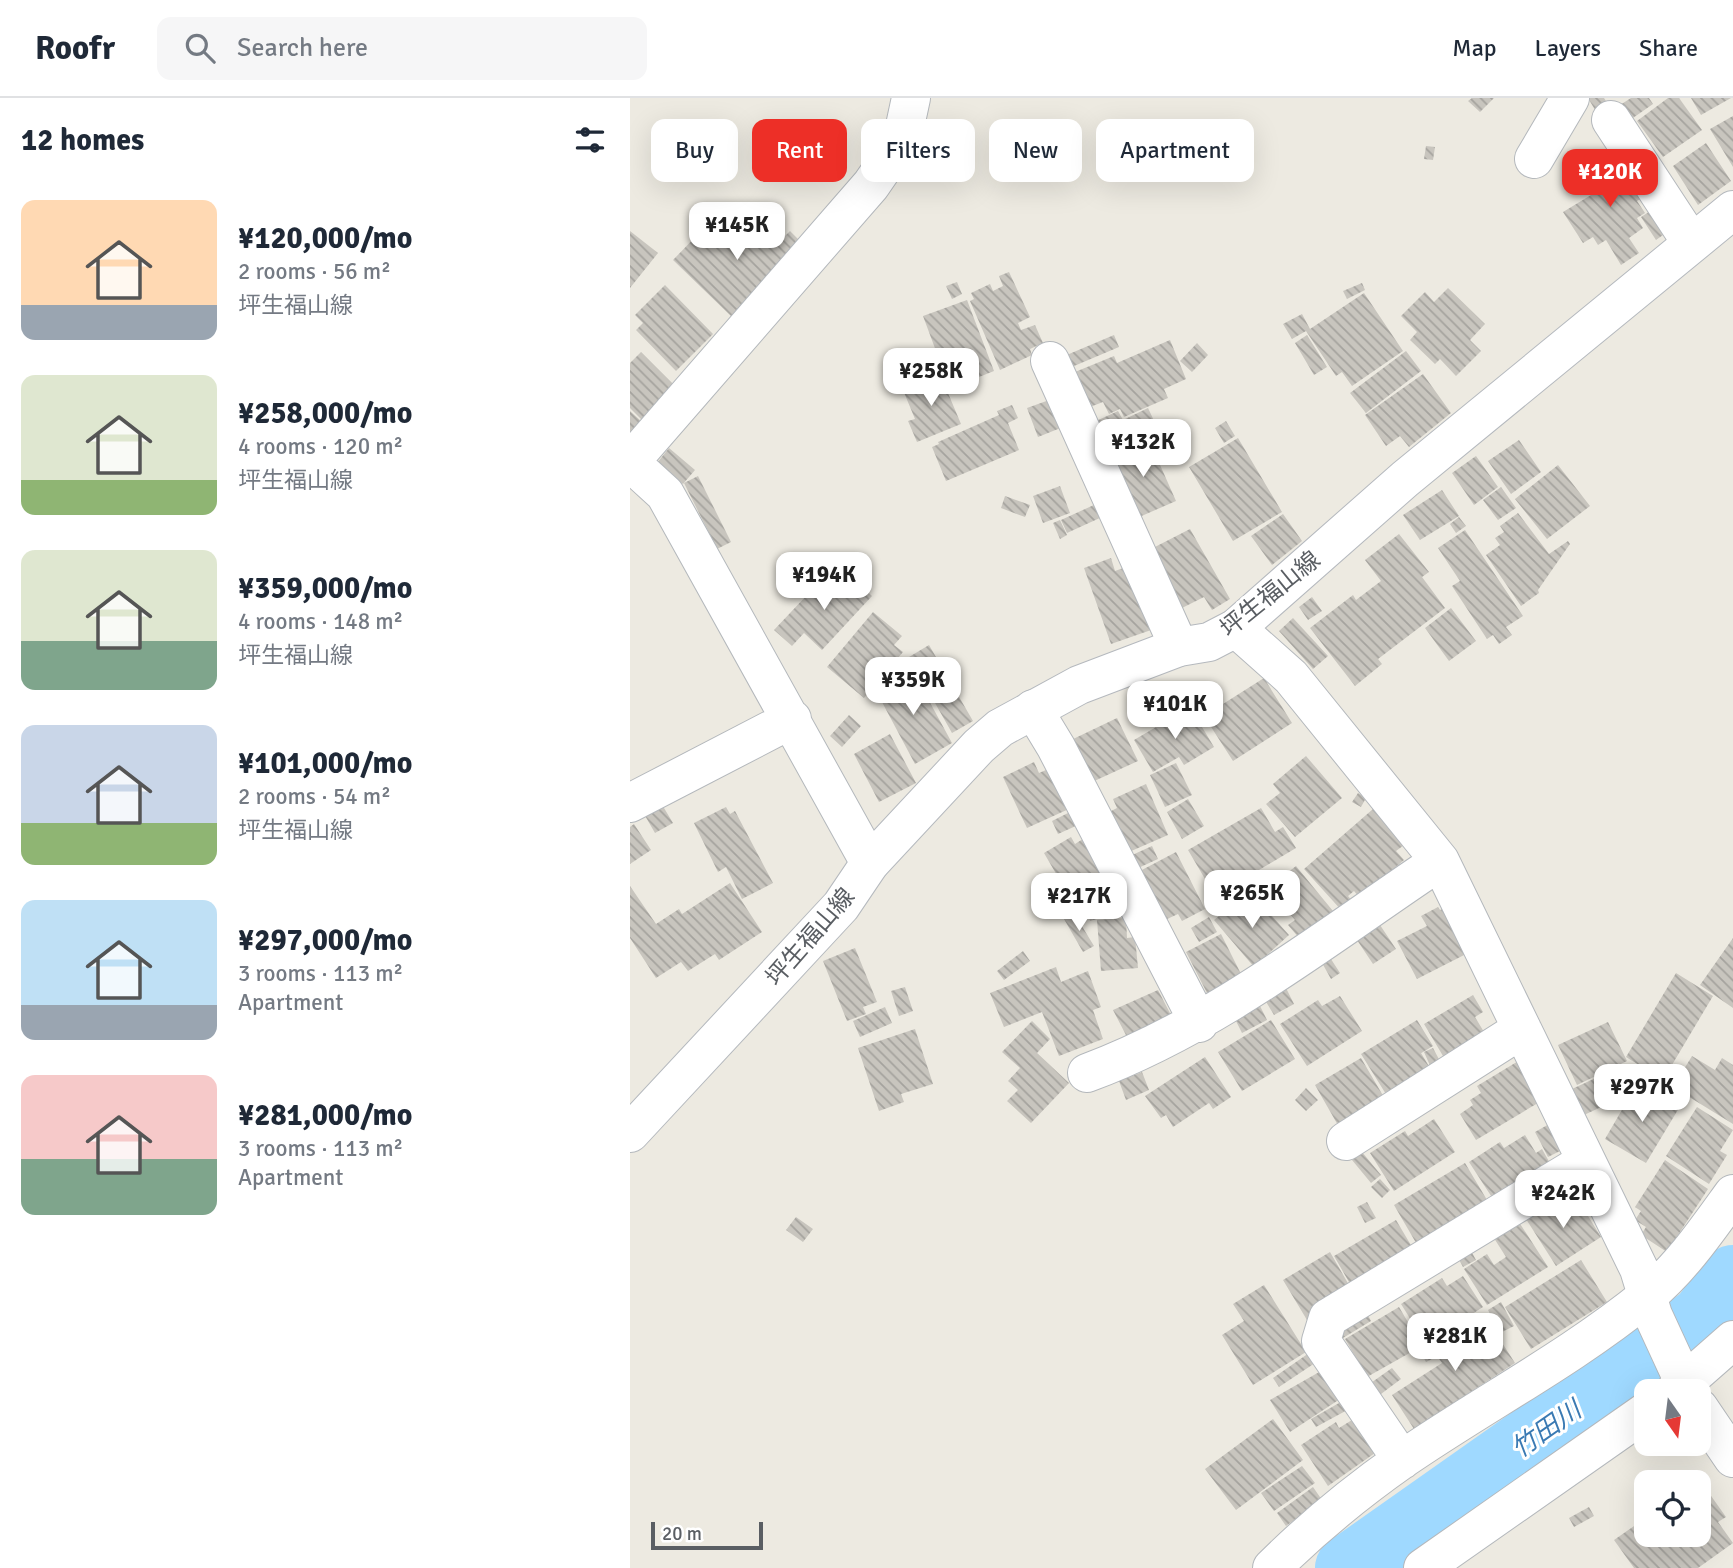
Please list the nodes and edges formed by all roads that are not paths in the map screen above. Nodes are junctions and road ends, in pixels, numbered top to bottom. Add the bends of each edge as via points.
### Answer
1 (911, 98) edge
2 (1570, 98) edge
3 (1611, 120) dead end
4 (1534, 159) dead end
5 (1733, 210) edge
6 (1691, 242) junction
7 (1050, 361) dead end
8 (1236, 628) junction
9 (1179, 647) junction
10 (1033, 709) junction
11 (792, 719) junction
12 (630, 803) edge
13 (1440, 861) junction
14 (870, 863) junction
15 (1199, 1023) junction
16 (1522, 1029) junction
17 (1087, 1073) dead end
18 (630, 1133) edge
19 (1346, 1141) dead end
20 (1585, 1163) junction
21 (1733, 1194) edge
22 (1650, 1305) junction
23 (1733, 1340) edge
24 (1680, 1379) edge
25 (1696, 1379) edge
26 (1634, 1420) edge
27 (1712, 1428) edge
28 (1733, 1458) edge
29 (1402, 1460) junction
30 (1272, 1568) edge
31 (1423, 1568) edge

1 - 11 street via 902,140 871,185 630,462 665,494
2 - 4 street
3 - 6 street
5 - 6 street, 坪生福山線
6 - 8 street, 坪生福山線 via 1405,479
7 - 9 street
8 - 9 street, 坪生福山線 via 1209,642
8 - 13 street via 1291,677
9 - 10 street, 坪生福山線 via 1079,685
10 - 14 street, 坪生福山線 via 979,746
10 - 15 street
11 - 12 street
11 - 14 street
13 - 15 street
13 - 16 street
14 - 18 street, 坪生福山線 via 841,906
15 - 17 street
16 - 19 street
16 - 20 street
20 - 22 street via 1639,1269
20 - 29 street via 1328,1318 1321,1341
21 - 22 street
22 - 24 street
22 - 29 street
23 - 25 street
26 - 31 street
27 - 28 street
29 - 30 street via 1310,1530

